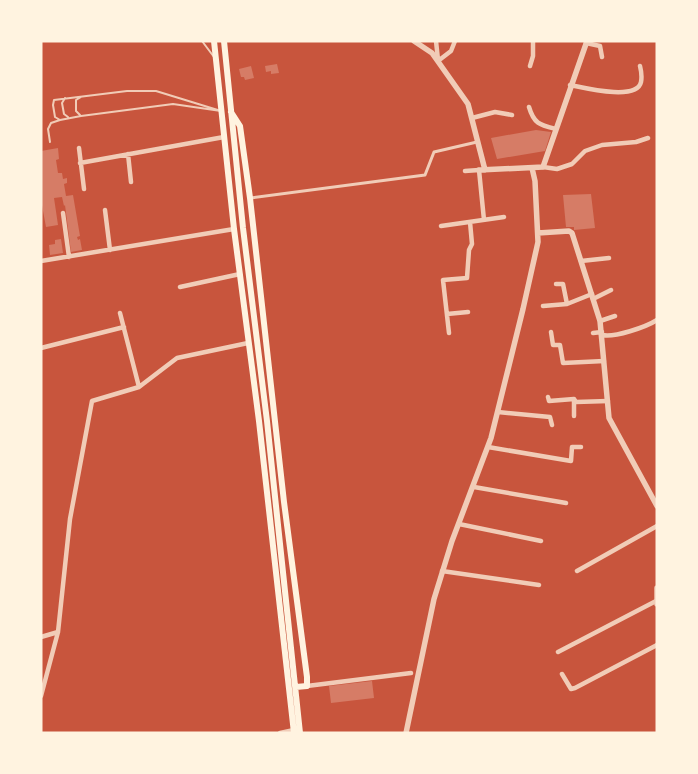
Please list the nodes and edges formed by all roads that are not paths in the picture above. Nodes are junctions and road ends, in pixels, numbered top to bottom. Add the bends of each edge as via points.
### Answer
1 (202, 41) edge
2 (214, 41) edge
3 (224, 41) edge
4 (414, 41) edge
5 (436, 41) edge
6 (455, 41) edge
7 (533, 41) edge
8 (586, 42) edge
9 (602, 57) dead end
10 (216, 60) junction
11 (438, 61) junction
12 (530, 66) dead end
13 (640, 66) dead end
14 (570, 85) junction
15 (83, 96) junction
16 (65, 98) junction
17 (529, 107) dead end
18 (230, 111) junction
19 (221, 112) junction
20 (512, 115) dead end
21 (81, 116) junction
22 (68, 118) junction
23 (472, 118) junction
24 (60, 120) junction
25 (556, 129) junction
26 (233, 136) junction
27 (224, 137) junction
28 (648, 138) dead end
29 (50, 142) dead end
30 (477, 142) junction
31 (79, 148) dead end
32 (128, 154) junction
33 (80, 163) junction
34 (543, 167) junction
35 (532, 168) junction
36 (482, 170) junction
37 (465, 171) dead end
38 (131, 182) dead end
39 (84, 189) dead end
40 (250, 198) junction
41 (105, 210) dead end
42 (63, 213) dead end
43 (504, 218) dead end
44 (484, 220) junction
45 (470, 222) junction
46 (441, 226) dead end
47 (243, 228) junction
48 (234, 229) junction
49 (538, 233) junction
50 (110, 250) junction
51 (69, 257) junction
52 (609, 258) dead end
53 (41, 261) edge
54 (581, 261) junction
55 (240, 274) junction
56 (248, 274) junction
57 (556, 284) dead end
58 (180, 287) dead end
59 (611, 290) dead end
60 (592, 296) junction
61 (568, 304) junction
62 (543, 306) dead end
63 (468, 312) dead end
64 (120, 313) dead end
65 (447, 314) junction
66 (615, 316) dead end
67 (657, 320) edge
68 (600, 321) junction
69 (124, 327) junction
70 (551, 332) dead end
71 (449, 333) dead end
72 (593, 333) dead end
73 (602, 333) junction
74 (248, 343) junction
75 (41, 348) edge
76 (604, 361) junction
77 (139, 387) junction
78 (548, 396) dead end
79 (574, 399) junction
80 (608, 401) junction
81 (498, 412) junction
82 (574, 416) dead end
83 (266, 420) junction
84 (275, 420) junction
85 (552, 425) dead end
86 (488, 447) junction
87 (581, 447) dead end
88 (474, 487) junction
89 (657, 491) edge
90 (651, 495) junction
91 (566, 502) dead end
92 (657, 506) edge
93 (458, 524) junction
94 (657, 526) edge
95 (541, 541) dead end
96 (442, 571) junction
97 (577, 571) dead end
98 (539, 585) dead end
99 (657, 588) edge
100 (656, 602) edge
101 (58, 632) junction
102 (41, 637) edge
103 (657, 645) edge
104 (558, 652) dead end
105 (411, 673) dead end
106 (562, 674) dead end
107 (307, 686) junction
108 (296, 687) junction
109 (41, 696) edge
110 (296, 732) edge
111 (280, 733) edge
112 (406, 733) edge

1 - 10 lane
2 - 10 main road
3 - 18 main road
4 - 11 street
5 - 11 street
6 - 11 street via 451,51
7 - 12 street
8 - 9 street via 600,46
8 - 14 street
10 - 19 main road
11 - 23 street via 468,104
13 - 14 street via 641,83 628,93
14 - 25 street
15 - 16 lane
15 - 19 lane via 156,90
15 - 21 lane via 76,100 75,106
16 - 22 lane via 62,103
16 - 24 lane via 54,100 55,117
17 - 25 street via 539,124
18 - 19 main road
18 - 26 main road
18 - 40 main road via 240,126
19 - 21 lane via 173,104
19 - 27 main road
20 - 23 street via 495,112
21 - 22 lane
22 - 24 lane
23 - 30 street
24 - 29 lane via 50,123
25 - 34 street
26 - 27 main road
26 - 47 main road
27 - 32 street
27 - 48 main road
28 - 34 street via 602,145 585,151 572,164 557,169
30 - 36 street
30 - 40 street via 434,152 425,175
31 - 33 street
32 - 33 street
32 - 38 street
33 - 39 street
34 - 35 street
35 - 36 street
35 - 49 street
36 - 37 street
36 - 44 street
40 - 84 main road
41 - 50 street
42 - 51 street
43 - 44 street
44 - 45 street
45 - 46 street
45 - 65 street via 472,244 467,278 443,280
47 - 48 main road
47 - 56 main road
48 - 50 street
48 - 55 main road
49 - 54 street via 569,230
49 - 81 street
50 - 51 street
51 - 53 street
52 - 54 street
54 - 60 street
55 - 56 main road
55 - 58 street
55 - 74 main road
56 - 83 main road
57 - 61 street via 563,284
59 - 60 street
60 - 61 street
60 - 68 street
61 - 62 street
63 - 65 street
64 - 69 street
65 - 71 street
66 - 68 street
67 - 73 street via 614,336
68 - 73 street
69 - 75 street
69 - 77 street
70 - 76 street via 553,345 560,345 563,363
72 - 73 street
73 - 76 street
74 - 77 street via 177,358
74 - 110 main road
76 - 80 street
77 - 101 street via 92,401 70,519
78 - 79 street via 549,401
79 - 80 street via 576,402
79 - 82 street
80 - 90 street via 609,418
81 - 85 street via 550,417
81 - 86 street
83 - 84 main road
83 - 108 main road
84 - 107 main road
86 - 87 street via 571,462 572,447
86 - 88 street
88 - 91 street
88 - 93 street
89 - 90 street
90 - 92 street
93 - 95 street
93 - 96 street
94 - 97 street
96 - 98 street
96 - 112 street
99 - 100 street
100 - 104 street
101 - 102 street
101 - 109 street
103 - 106 street via 575,688 570,689
105 - 107 street
107 - 108 main road
108 - 110 main road
110 - 111 street

